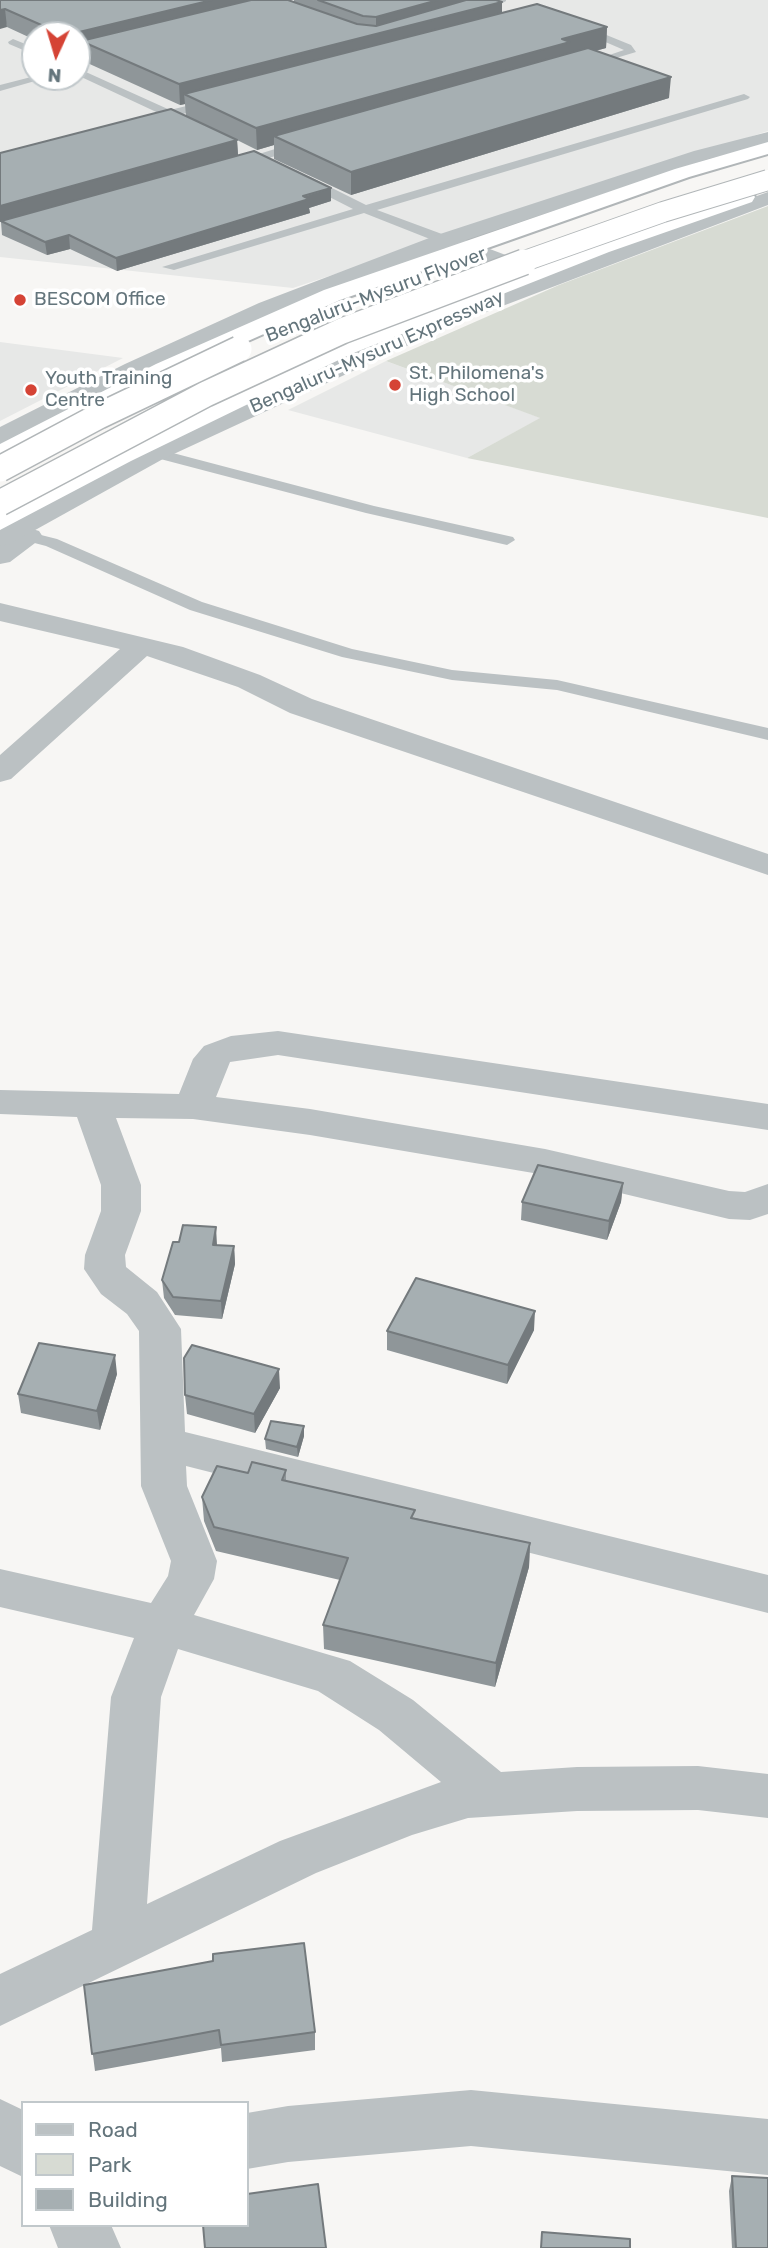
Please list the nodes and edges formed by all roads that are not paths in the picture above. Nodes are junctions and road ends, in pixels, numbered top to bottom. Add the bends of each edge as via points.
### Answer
1 (566, 22) edge
2 (13, 42) edge
3 (21, 46) edge
4 (573, 70) edge
5 (91, 78) edge
6 (21, 83) edge
7 (0, 88) edge
8 (234, 97) edge
9 (744, 97) dead end
10 (169, 114) junction
11 (191, 125) edge
12 (768, 138) edge
13 (311, 142) edge
14 (236, 146) edge
15 (768, 148) edge
16 (258, 157) junction
17 (768, 160) edge
18 (220, 167) edge
19 (768, 180) edge
20 (768, 190) edge
21 (768, 198) edge
22 (364, 209) junction
23 (455, 244) junction
24 (169, 267) dead end
25 (540, 276) junction
26 (0, 438) edge
27 (154, 453) junction
28 (0, 454) edge
29 (0, 469) edge
30 (0, 503) edge
31 (11, 532) edge
32 (507, 540) dead end
33 (0, 556) edge
34 (0, 612) edge
35 (141, 646) junction
36 (768, 734) edge
37 (0, 772) edge
38 (768, 865) edge
39 (0, 1102) edge
40 (92, 1105) junction
41 (193, 1107) junction
42 (768, 1117) edge
43 (768, 1198) edge
44 (161, 1443) junction
45 (0, 1588) edge
46 (768, 1594) edge
47 (163, 1625) junction
48 (491, 1794) junction
49 (768, 1796) edge
50 (118, 1944) junction
51 (0, 2001) edge
52 (0, 2127) edge
53 (248, 2141) edge
54 (21, 2147) edge
55 (768, 2147) edge
56 (79, 2227) edge
57 (90, 2248) edge

1 - 4 lane via 630,52
2 - 3 lane
5 - 10 lane
6 - 7 lane
8 - 10 lane
9 - 22 lane
10 - 11 lane
12 - 23 street via 701,155
13 - 16 lane
14 - 16 lane
15 - 23 highway
16 - 18 lane
16 - 22 lane
17 - 29 highway, Bengaluru-Mysuru Flyover, bridge via 608,209 322,313 170,381
19 - 30 highway, Bengaluru-Mysuru Expressway, bridge via 536,257 342,331 206,394
20 - 25 highway, Bengaluru-Mysuru Expressway via 715,206
21 - 25 street, Bengaluru-Mysuru Expressway
22 - 23 lane
22 - 24 lane
23 - 25 street
23 - 26 street via 267,308
23 - 28 highway via 188,359
25 - 27 street, Bengaluru-Mysuru Expressway
25 - 31 highway, Bengaluru-Mysuru Expressway via 342,349 265,383 121,455
27 - 31 street, Bengaluru-Mysuru Expressway
27 - 32 lane
31 - 33 street
31 - 36 lane via 51,542 196,606 348,653 452,675 556,685
34 - 35 street
35 - 37 street
35 - 38 street via 249,681 301,706
39 - 40 street
40 - 41 street
40 - 44 street via 121,1185 121,1211 105,1255 105,1269 116,1284 142,1303 160,1329
41 - 42 street via 217,1054 278,1043
41 - 43 street via 360,1129 545,1162 729,1205 750,1206
44 - 46 street
44 - 47 street via 164,1486 194,1561 191,1579
45 - 47 street
47 - 48 street via 333,1675 396,1715
47 - 50 street via 136,1697
48 - 49 street via 698,1788
48 - 50 street via 468,1796 405,1815 298,1857
50 - 51 street
52 - 54 street
53 - 55 street via 471,2118
56 - 57 street

